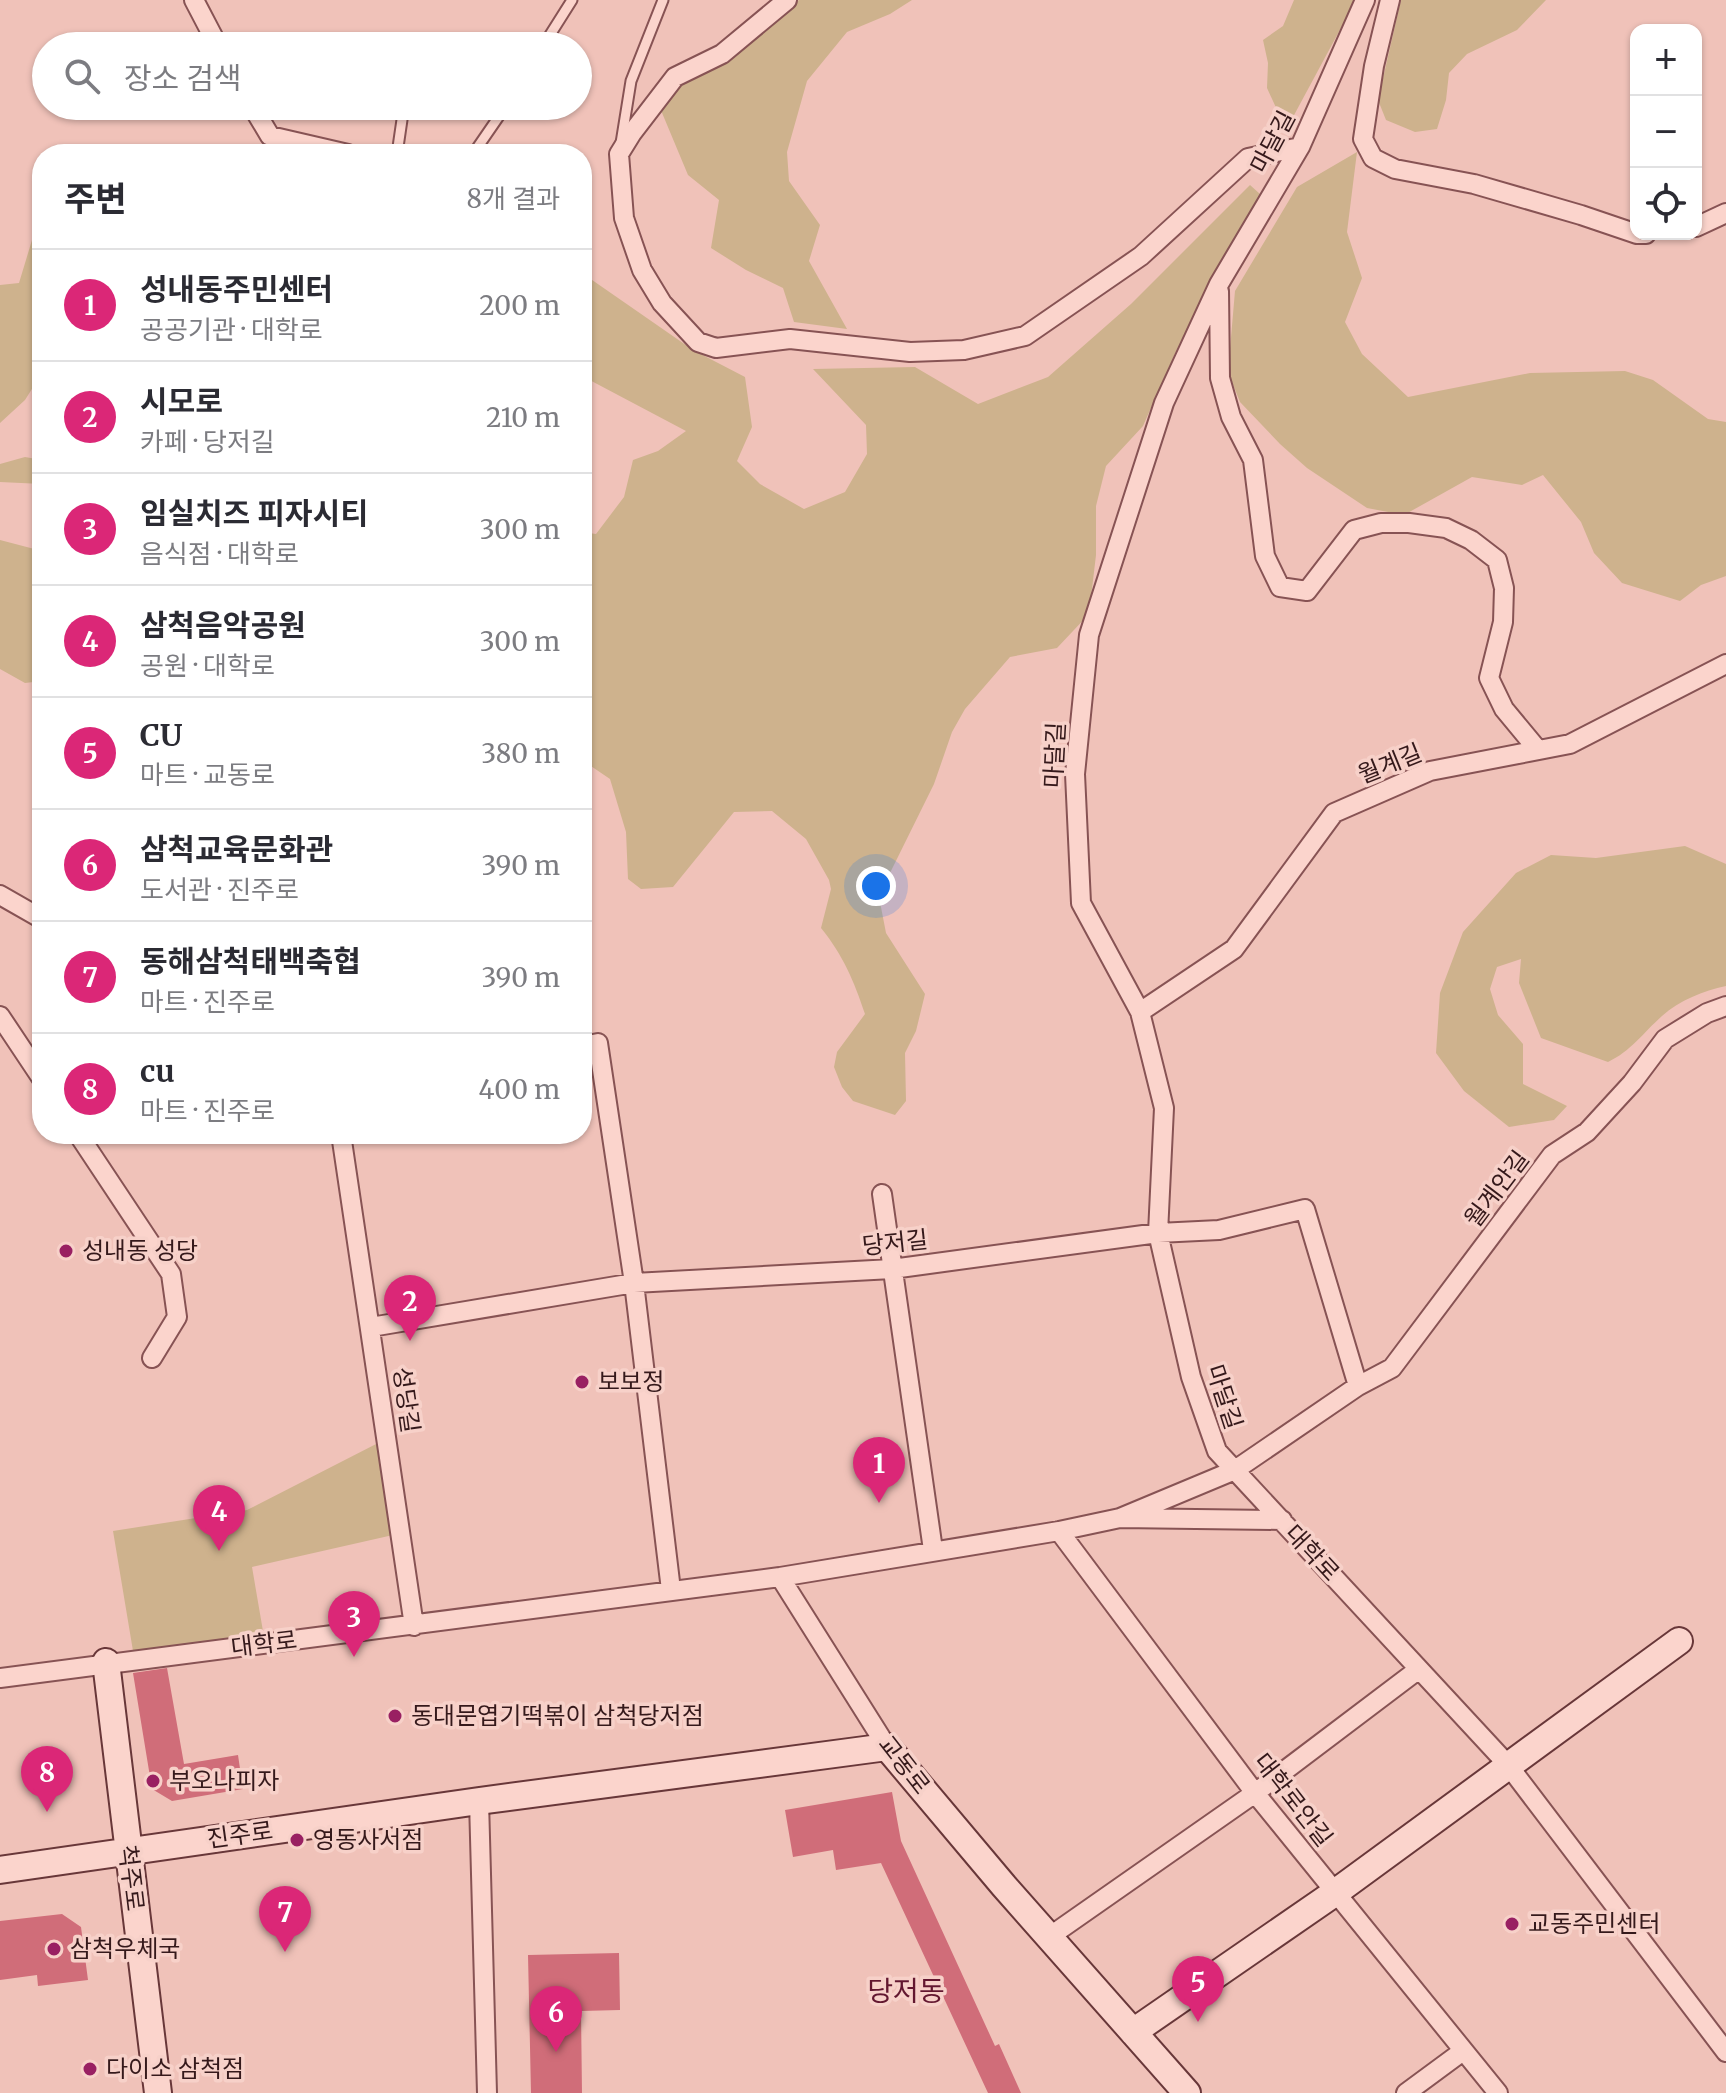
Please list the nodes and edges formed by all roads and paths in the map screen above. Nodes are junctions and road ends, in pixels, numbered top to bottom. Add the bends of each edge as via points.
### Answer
1 (194, 0) edge
2 (572, 0) edge
3 (663, 0) edge
4 (787, 0) edge
5 (1365, 0) edge
6 (1390, 0) edge
7 (211, 32) edge
8 (552, 32) edge
9 (260, 120) edge
10 (402, 120) edge
11 (496, 120) edge
12 (305, 144) edge
13 (398, 144) edge
14 (480, 144) edge
15 (1300, 147) junction
16 (619, 154) junction
17 (1726, 213) edge
18 (1702, 224) edge
19 (1630, 232) edge
20 (1219, 284) junction
21 (1726, 664) edge
22 (1538, 750) junction
23 (0, 895) edge
24 (32, 913) edge
25 (1726, 1006) edge
26 (1140, 1012) junction
27 (0, 1016) edge
28 (592, 1055) edge
29 (32, 1064) edge
30 (85, 1144) edge
31 (343, 1144) edge
32 (882, 1194) dead end
33 (1158, 1233) junction
34 (892, 1269) junction
35 (634, 1283) junction
36 (371, 1327) junction
37 (152, 1358) dead end
38 (1358, 1386) junction
39 (1235, 1470) junction
40 (1120, 1518) junction
41 (1282, 1520) junction
42 (1059, 1531) junction
43 (933, 1550) junction
44 (780, 1577) junction
45 (671, 1590) junction
46 (414, 1626) junction
47 (1679, 1641) dead end
48 (106, 1662) junction
49 (1419, 1669) junction
50 (0, 1678) edge
51 (887, 1747) junction
52 (1508, 1765) junction
53 (1255, 1793) junction
54 (479, 1801) junction
55 (127, 1852) junction
56 (0, 1870) edge
57 (1336, 1892) junction
58 (1049, 1937) junction
59 (1133, 2032) junction
60 (1463, 2051) junction
61 (1726, 2052) edge
62 (158, 2093) edge
63 (487, 2093) edge
64 (1187, 2093) edge
65 (1406, 2093) edge
66 (1498, 2093) edge

1 - 7 street
2 - 8 lane
3 - 16 lane via 631,81
4 - 16 street via 722,54 675,77
5 - 15 street, 마달길
6 - 19 street via 1363,139 1373,158 1395,169 1474,184
9 - 12 street via 270,136
10 - 13 lane
11 - 14 lane
15 - 16 street via 1248,158 1141,256 1025,336 964,350 910,352 790,339 716,348 698,342 662,303 642,270 624,218
15 - 20 street, 마달길
17 - 18 street
20 - 22 street via 1220,378 1231,417 1253,460 1265,556 1280,587 1307,591 1354,530 1381,523 1446,528 1471,540 1497,560 1504,588 1503,622 1489,678 1504,709
20 - 26 street, 마달길 via 1164,403 1089,635 1075,774 1081,903
21 - 22 street, 월계길 via 1570,744
22 - 26 street, 월계길 via 1430,771 1334,813 1234,949
23 - 24 street
25 - 38 street, 월계안길 via 1665,1039 1596,1123 1552,1155 1392,1368
26 - 33 street, 마달길 via 1164,1108
27 - 29 street
28 - 35 street
30 - 37 street via 171,1274 177,1317
31 - 36 street, 성당길
32 - 34 street
33 - 34 street, 당저길
33 - 38 street via 1219,1230 1305,1209
33 - 39 street, 마달길 via 1191,1377 1217,1451
34 - 35 street, 당저길
34 - 43 street
35 - 36 street, 당저길
35 - 45 street
36 - 46 street, 성당길
38 - 39 street, 월계안길
39 - 40 street, 대학로
39 - 41 street, 마달길
40 - 41 street, 대학로
40 - 42 street, 대학로
41 - 49 street, 대학로
42 - 43 street, 대학로
42 - 53 street, 대학로안길
43 - 44 street, 대학로
44 - 45 street, 대학로
44 - 51 street, 교동로
45 - 46 street, 대학로
46 - 48 street, 대학로
47 - 52 street
48 - 50 street, 대학로
48 - 55 street, 척주로
49 - 52 street, 대학로
49 - 53 street
51 - 54 street, 진주로
51 - 58 street, 교동로
52 - 57 street
52 - 61 street, 대학로
53 - 57 street, 대학로안길
53 - 58 street
54 - 55 street, 진주로
54 - 63 street
55 - 56 street, 진주로
55 - 62 street, 척주로
57 - 59 street
57 - 60 street, 대학로안길
58 - 59 street, 교동로
59 - 64 street, 교동로
60 - 65 street
60 - 66 street, 대학로안길

